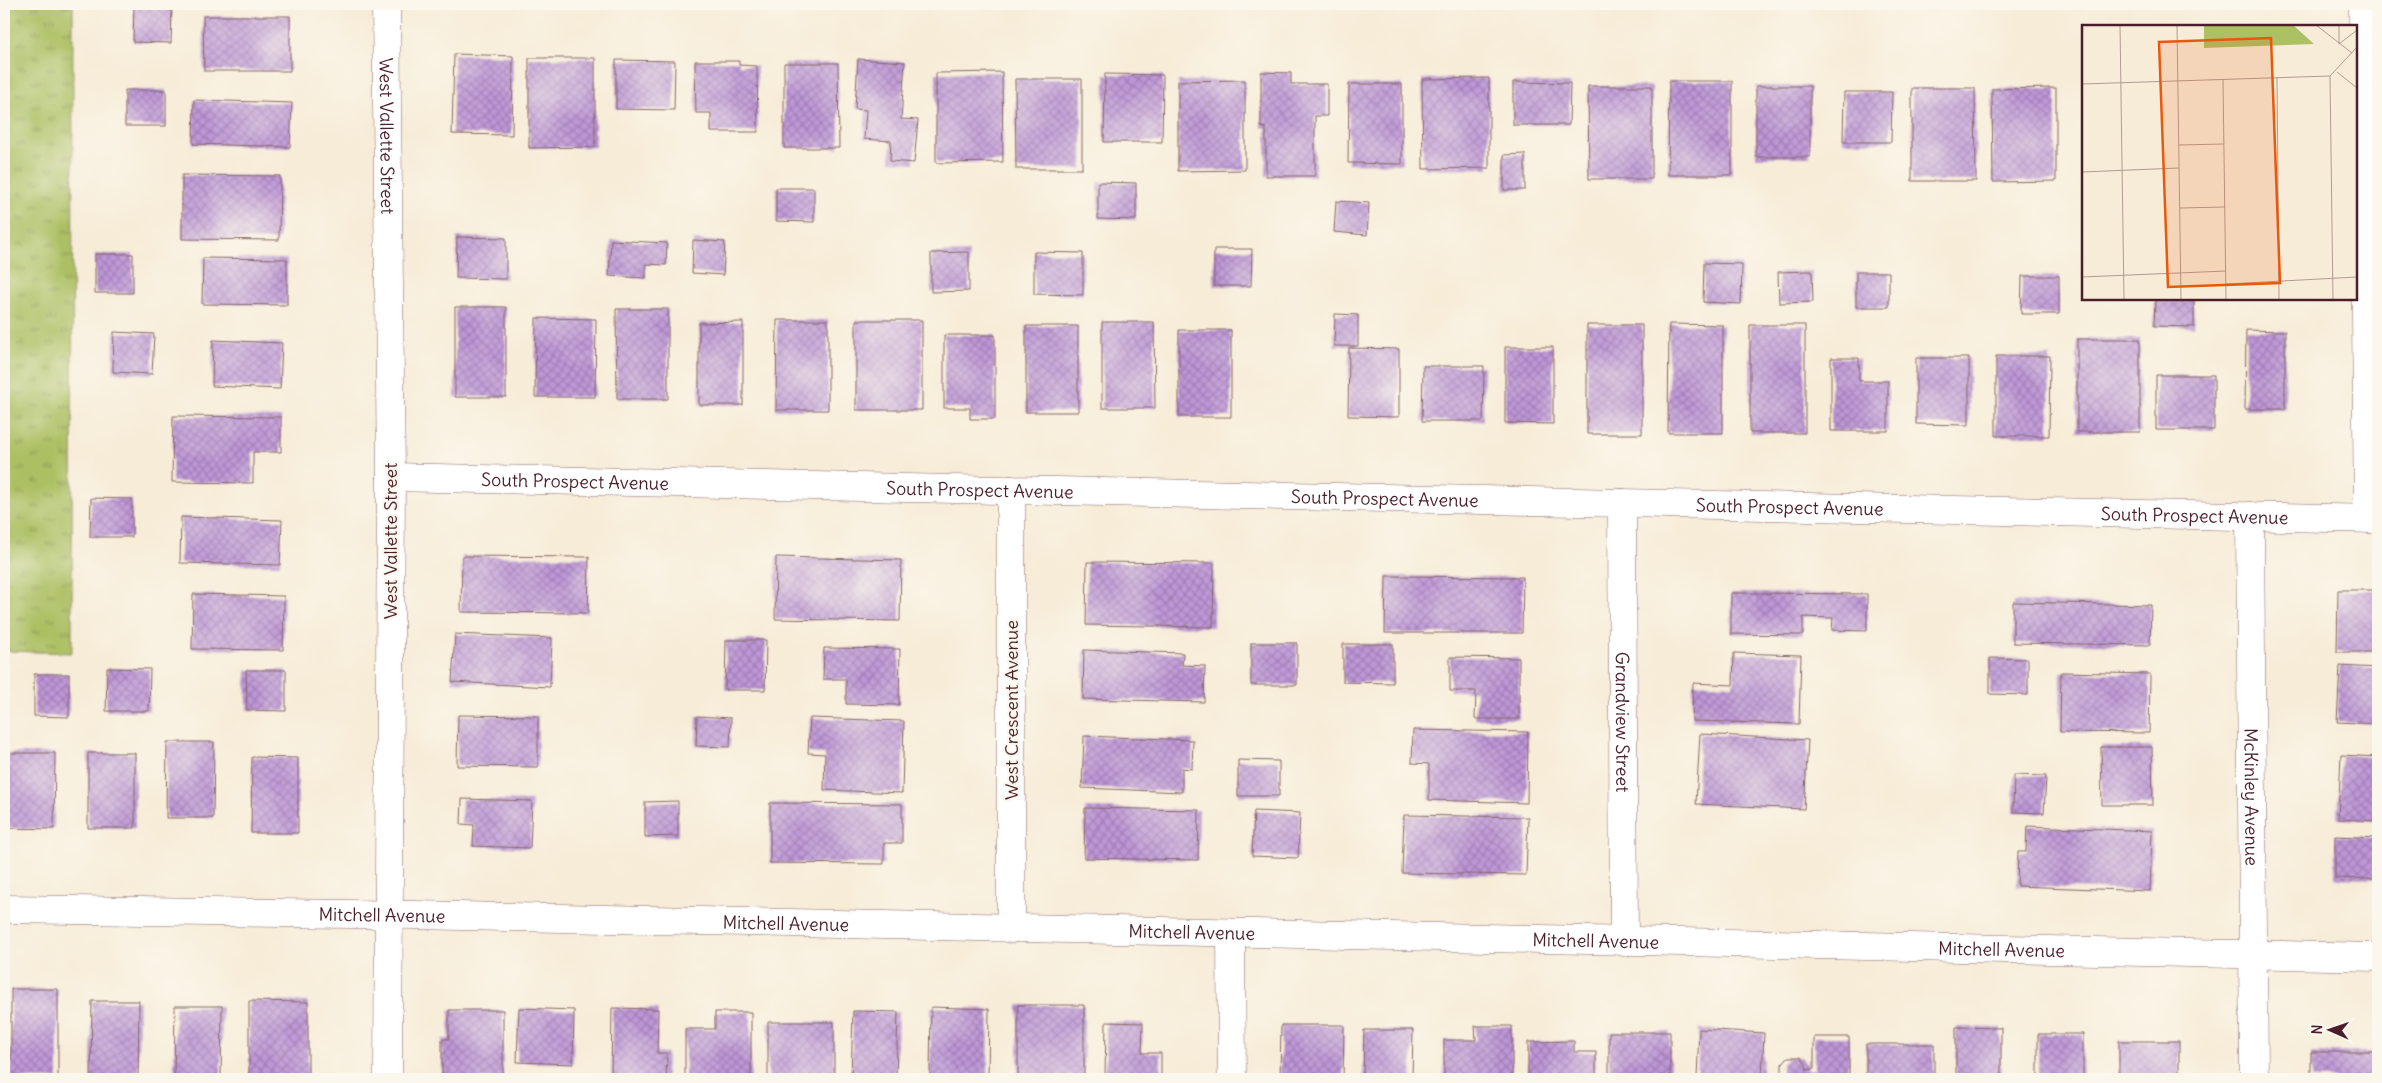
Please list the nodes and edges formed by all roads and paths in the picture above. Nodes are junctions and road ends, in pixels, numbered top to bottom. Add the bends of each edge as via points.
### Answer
1 (386, 4) edge
2 (2348, 4) edge
3 (2363, 4) edge
4 (2378, 4) edge
5 (391, 477) junction
6 (1011, 490) junction
7 (1622, 503) junction
8 (2250, 516) junction
9 (2373, 519) edge
10 (4, 909) edge
11 (389, 915) junction
12 (1010, 929) junction
13 (1231, 934) junction
14 (1624, 942) junction
15 (2253, 954) junction
16 (2378, 957) edge
17 (388, 1079) edge
18 (1232, 1079) edge
19 (2254, 1079) edge

1 - 5 street, West Vallette Street
2 - 3 street
3 - 4 street
3 - 9 street
5 - 6 street, South Prospect Avenue
5 - 11 street, West Vallette Street
6 - 7 street, South Prospect Avenue
6 - 12 street, West Crescent Avenue
7 - 8 street, South Prospect Avenue
7 - 14 street, Grandview Street
8 - 9 street, South Prospect Avenue
8 - 15 street, McKinley Avenue
10 - 11 street, Mitchell Avenue
11 - 12 street, Mitchell Avenue
11 - 17 street, West Vallette Street
12 - 13 street, Mitchell Avenue
13 - 14 street, Mitchell Avenue
13 - 18 street
14 - 15 street, Mitchell Avenue
15 - 16 street, Mitchell Avenue
15 - 19 street, McKinley Avenue

